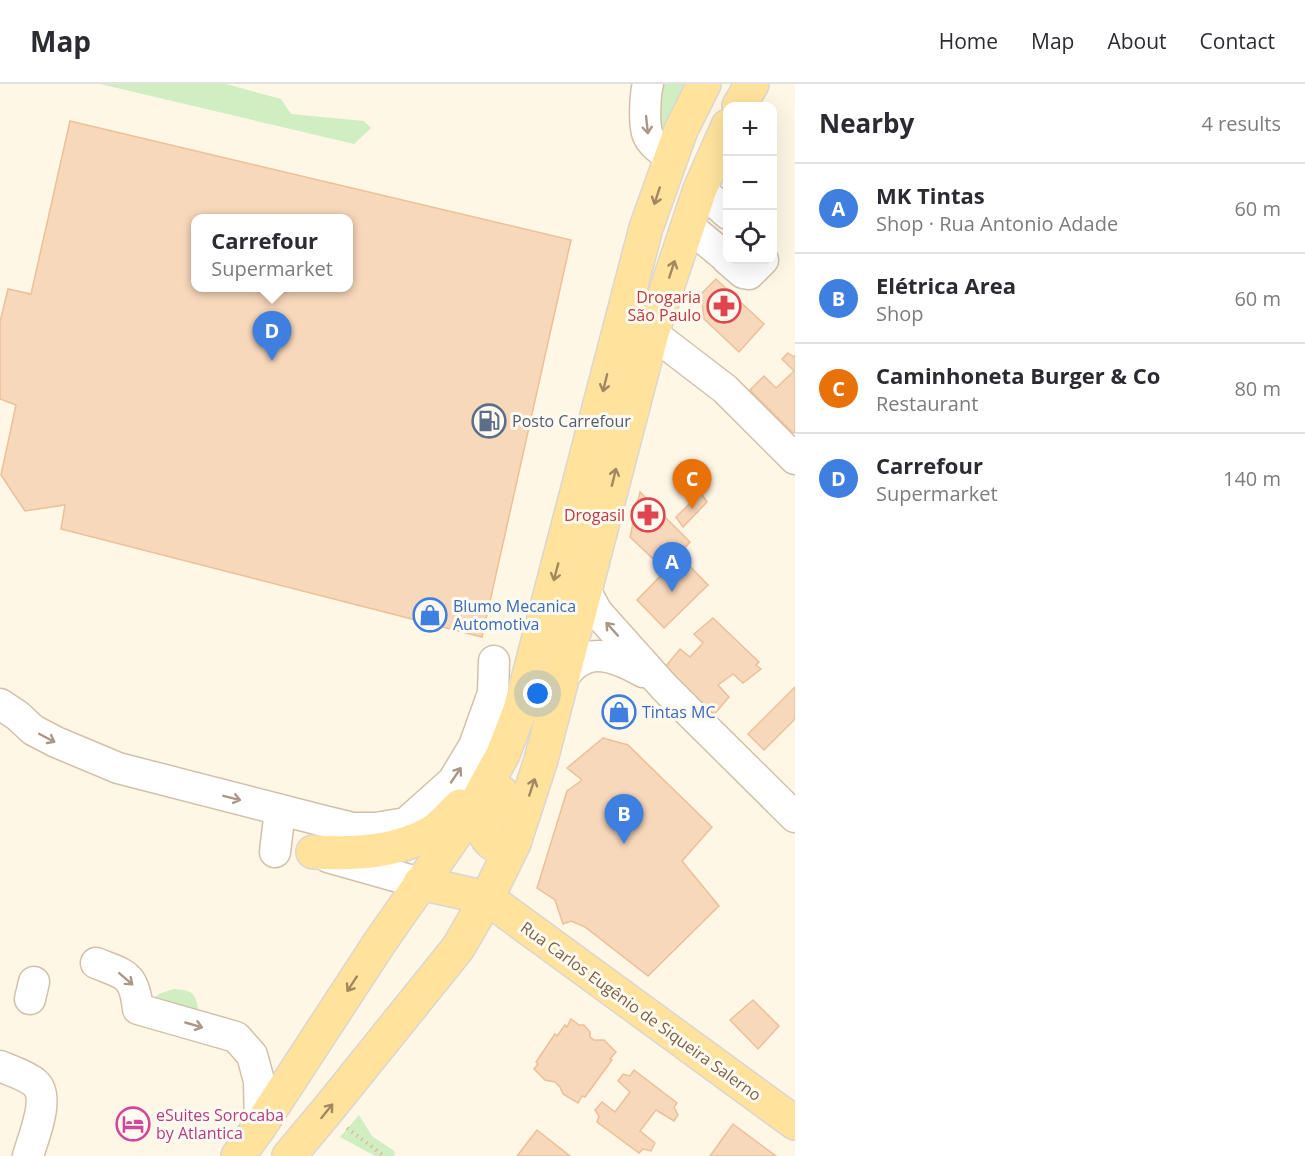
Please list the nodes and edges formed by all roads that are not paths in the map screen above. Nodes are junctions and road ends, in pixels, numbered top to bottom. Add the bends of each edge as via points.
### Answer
1 (648, 84) edge
2 (704, 84) edge
3 (752, 84) edge
4 (741, 102) edge
5 (723, 137) edge
6 (671, 156) junction
7 (700, 189) junction
8 (724, 210) edge
9 (687, 225) junction
10 (723, 255) edge
11 (733, 264) edge
12 (759, 264) edge
13 (652, 333) junction
14 (795, 459) edge
15 (585, 590) junction
16 (494, 661) dead end
17 (560, 682) junction
18 (665, 688) junction
19 (0, 704) edge
20 (520, 710) junction
21 (491, 775) junction
22 (280, 810) junction
23 (795, 817) edge
24 (514, 843) junction
25 (275, 852) dead end
26 (313, 852) joint
27 (420, 883) junction
28 (487, 898) junction
29 (380, 942) junction
30 (96, 963) dead end
31 (0, 1066) edge
32 (795, 1123) edge
33 (260, 1126) junction
34 (28, 1156) edge
35 (238, 1156) edge
36 (289, 1156) edge

1 -> 6 street via 647,134 662,152
2 - 6 main road
3 - 4 main road
5 - 7 main road
6 -> 20 main road via 645,234
7 - 8 street
7 - 9 main road
9 - 10 street
13 -> 9 main road
11 - 12 street via 749,274
13 - 14 street via 725,389
15 -> 13 main road
15 - 17 main road
18 -> 15 street via 597,612
22 -> 16 street via 354,828 406,823 453,781 474,746 493,693
17 - 18 street via 575,663 590,656 607,655
24 -> 17 main road via 541,760
18 - 23 street
19 -> 22 street via 33,730 98,761
20 - 21 main road
20 - 24 main road via 506,782 483,832 498,846
21 - 26 main road via 434,831 380,851
21 - 27 main road via 473,809
22 - 25 street
24 - 28 main road
26 - 27 street
27 - 28 main road
27 - 29 main road
28 - 29 main road via 430,909 409,918
28 - 32 main road, Rua Carlos Eugênio de Siqueira Salerno
36 -> 28 main road via 458,948
29 -> 33 main road
30 -> 33 street via 131,981 138,1009 236,1037 252,1055 259,1081
31 - 34 street via 33,1081 40,1089 40,1113
33 - 35 main road

